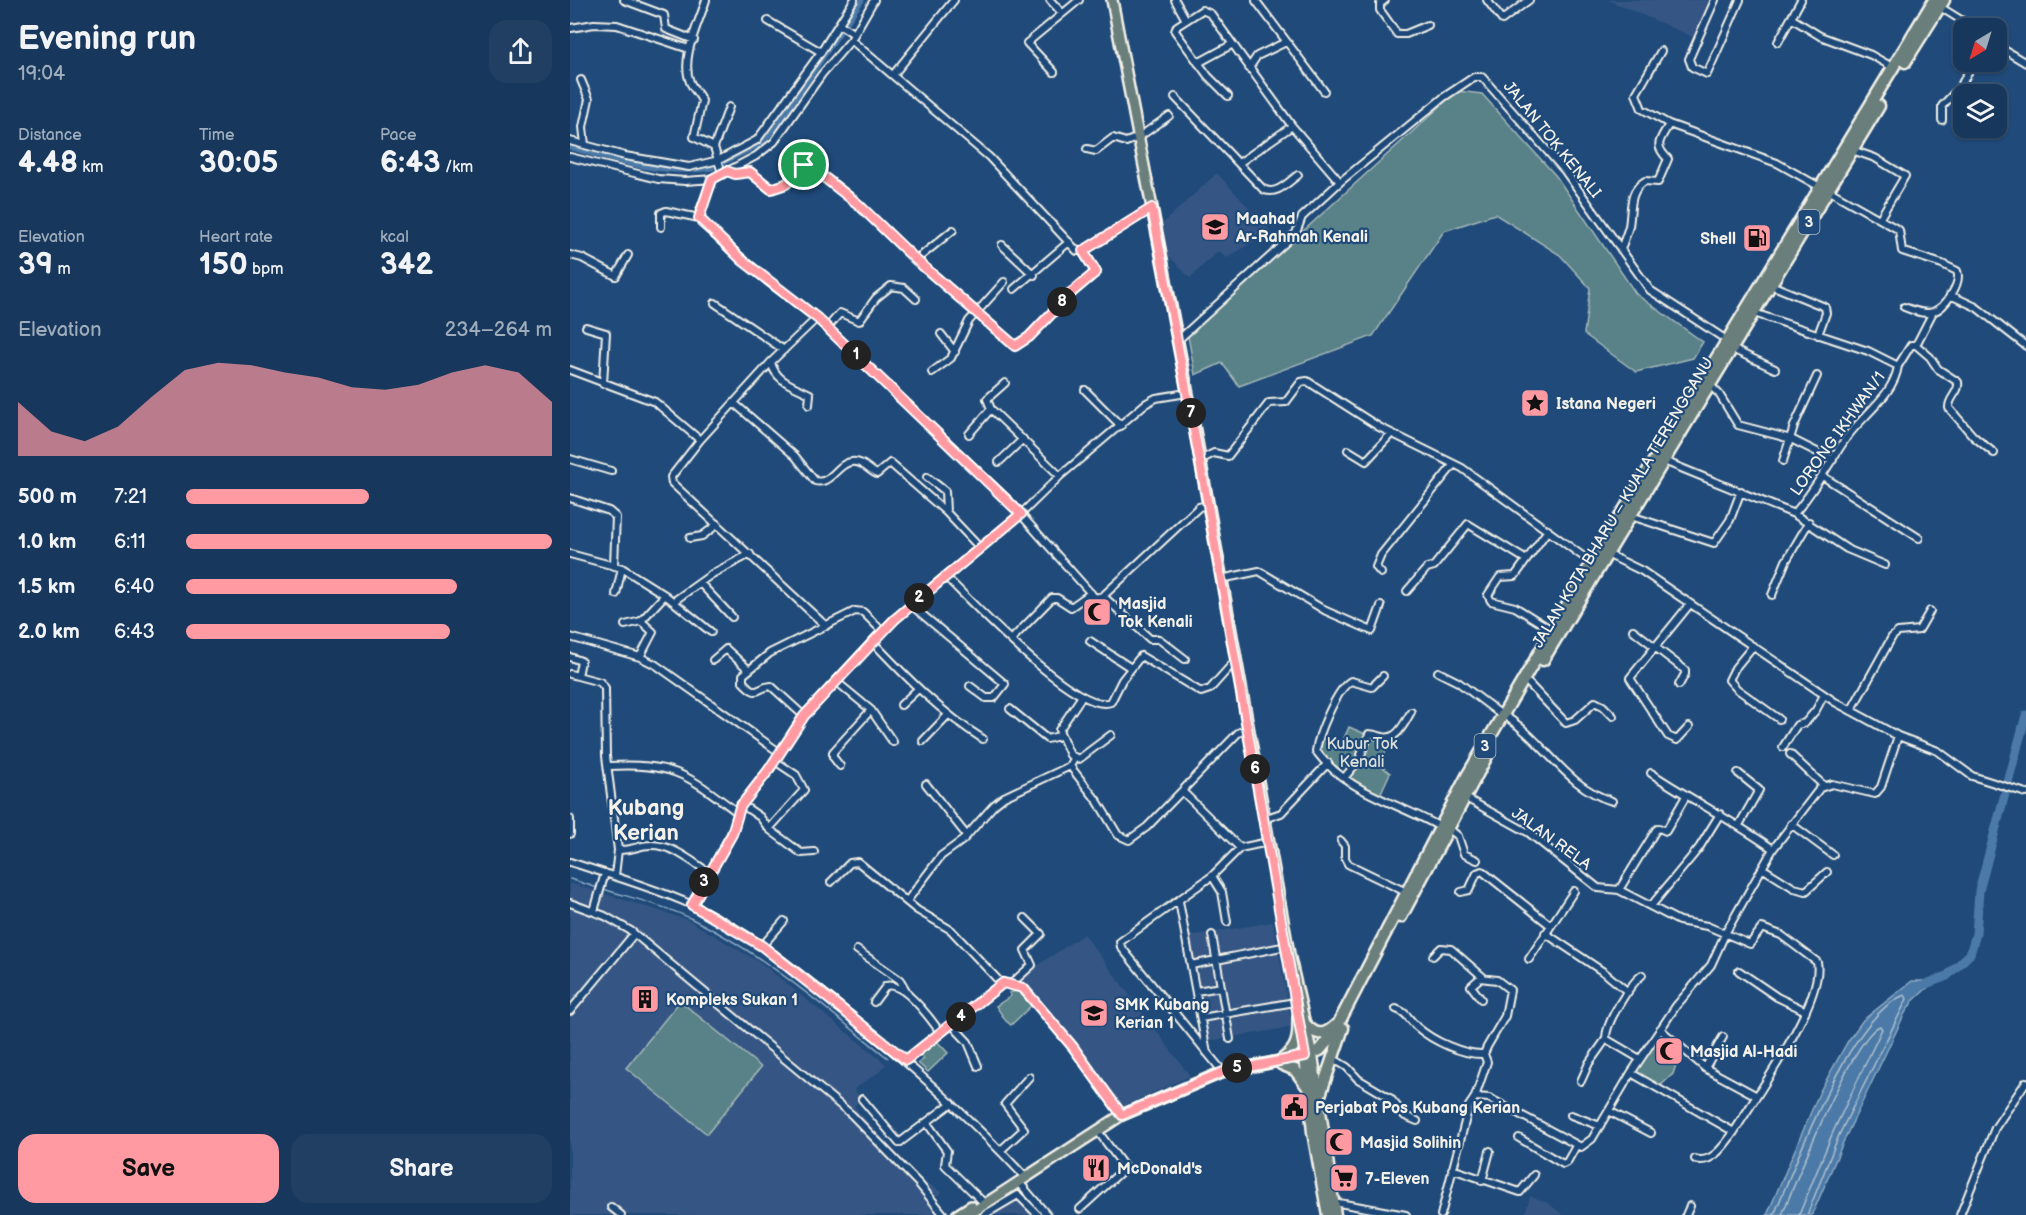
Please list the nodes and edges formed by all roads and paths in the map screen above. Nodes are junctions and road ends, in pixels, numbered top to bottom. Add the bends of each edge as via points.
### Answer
1 (624, 0) edge
2 (706, 0) edge
3 (854, 0) edge
4 (874, 0) edge
5 (954, 0) edge
6 (1050, 0) edge
7 (1079, 0) edge
8 (1112, 0) edge
9 (1175, 0) edge
10 (1385, 0) edge
11 (1487, 0) edge
12 (1529, 0) edge
13 (1715, 0) edge
14 (1740, 0) edge
15 (1801, 0) edge
16 (1256, 1) edge
17 (1939, 2) edge
18 (1062, 14) junction
19 (1791, 18) junction
20 (1961, 18) edge
21 (1186, 20) junction
22 (768, 21) dead end
23 (838, 24) junction
24 (1428, 25) dead end
25 (571, 28) edge
26 (852, 37) junction
27 (694, 39) junction
28 (1286, 42) junction
29 (1778, 42) dead end
30 (1231, 45) junction
31 (689, 49) junction
32 (1661, 51) dead end
33 (821, 52) junction
34 (2007, 52) edge
35 (1198, 63) junction
36 (2026, 63) edge
37 (1249, 68) junction
38 (1894, 68) junction
39 (1054, 72) dead end
40 (1968, 72) edge
41 (893, 75) junction
42 (581, 80) dead end
43 (1324, 91) dead end
44 (1228, 96) dead end
45 (1175, 97) dead end
46 (729, 107) dead end
47 (1169, 116) dead end
48 (1942, 120) dead end
49 (1670, 124) junction
50 (1292, 126) junction
51 (1138, 137) junction
52 (570, 141) edge
53 (585, 145) junction
54 (714, 147) junction
55 (1087, 149) dead end
56 (1852, 150) junction
57 (570, 157) edge
58 (719, 160) junction
59 (1239, 163) junction
60 (725, 172) junction
61 (1298, 175) dead end
62 (712, 179) junction
63 (1340, 182) junction
64 (1824, 188) junction
65 (1152, 208) junction
66 (699, 218) junction
67 (1880, 218) junction
68 (661, 227) dead end
69 (952, 230) dead end
70 (1069, 242) junction
71 (1002, 245) dead end
72 (1621, 250) junction
73 (1083, 251) junction
74 (570, 255) edge
75 (628, 255) dead end
76 (916, 260) junction
77 (1034, 275) junction
78 (1004, 282) dead end
79 (1771, 285) junction
80 (1014, 289) dead end
81 (1950, 295) junction
82 (916, 299) dead end
83 (715, 303) dead end
84 (1904, 307) dead end
85 (976, 312) junction
86 (1933, 312) junction
87 (1751, 314) junction
88 (817, 318) junction
89 (586, 327) dead end
90 (827, 328) junction
91 (941, 334) dead end
92 (1818, 334) junction
93 (1177, 340) junction
94 (1730, 345) junction
95 (1916, 345) junction
96 (2026, 346) edge
97 (784, 350) junction
98 (955, 352) junction
99 (771, 362) junction
100 (1898, 366) junction
101 (1775, 369) dead end
102 (570, 370) edge
103 (932, 372) dead end
104 (1816, 376) dead end
105 (1005, 383) dead end
106 (603, 384) junction
107 (1710, 385) junction
108 (1085, 390) dead end
109 (1187, 393) junction
110 (734, 403) junction
111 (809, 405) dead end
112 (991, 409) junction
113 (1121, 426) junction
114 (969, 434) dead end
115 (1391, 434) junction
116 (1023, 439) junction
117 (1791, 439) junction
118 (700, 440) junction
119 (1672, 442) junction
120 (1348, 450) dead end
121 (1995, 453) dead end
122 (570, 459) edge
123 (1200, 460) junction
124 (1833, 460) junction
125 (1784, 461) dead end
126 (999, 462) dead end
127 (1664, 462) junction
128 (1454, 464) junction
129 (611, 471) dead end
130 (1060, 476) junction
131 (927, 477) dead end
132 (1824, 477) junction
133 (1741, 491) junction
134 (570, 498) edge
135 (1208, 505) junction
136 (946, 512) junction
137 (1021, 514) junction
138 (1794, 514) junction
139 (1631, 516) junction
140 (1809, 522) junction
141 (718, 524) junction
142 (1548, 530) junction
143 (690, 538) dead end
144 (1919, 538) dead end
145 (980, 548) junction
146 (570, 554) edge
147 (750, 554) junction
148 (1607, 554) junction
149 (1524, 559) junction
150 (1592, 563) junction
151 (614, 564) junction
152 (1885, 565) dead end
153 (622, 568) junction
154 (1381, 573) dead end
155 (945, 576) junction
156 (1221, 579) junction
157 (700, 583) junction
158 (1407, 591) dead end
159 (1091, 593) junction
160 (616, 594) dead end
161 (666, 595) junction
162 (1772, 595) dead end
163 (1102, 596) junction
164 (674, 601) junction
165 (1690, 604) junction
166 (911, 605) junction
167 (1381, 606) dead end
168 (1930, 611) dead end
169 (732, 617) dead end
170 (641, 621) junction
171 (625, 624) dead end
172 (826, 626) junction
173 (1552, 630) junction
174 (1633, 630) dead end
175 (711, 632) dead end
176 (882, 632) junction
177 (570, 637) edge
178 (1011, 640) junction
179 (1090, 641) dead end
180 (873, 642) junction
181 (1753, 646) junction
182 (1656, 647) junction
183 (570, 657) edge
184 (640, 657) junction
185 (1185, 659) dead end
186 (713, 660) dead end
187 (1236, 660) junction
188 (1131, 668) junction
189 (748, 669) junction
190 (1438, 672) dead end
191 (570, 674) edge
192 (578, 676) junction
193 (1383, 676) dead end
194 (837, 682) junction
195 (1528, 684) junction
196 (1679, 685) dead end
197 (970, 686) dead end
198 (918, 689) junction
199 (1824, 695) junction
200 (1082, 696) junction
201 (901, 705) dead end
202 (1010, 709) dead end
203 (871, 710) junction
204 (1851, 711) junction
205 (1411, 712) dead end
206 (804, 716) junction
207 (947, 716) junction
208 (1612, 716) dead end
209 (1505, 717) junction
210 (1779, 719) dead end
211 (1689, 727) dead end
212 (1248, 729) junction
213 (1111, 735) dead end
214 (1059, 736) junction
215 (1898, 736) junction
216 (983, 739) dead end
217 (923, 741) dead end
218 (893, 742) dead end
219 (1783, 747) dead end
220 (779, 752) junction
221 (1790, 754) dead end
222 (1074, 759) junction
223 (775, 761) junction
224 (1328, 763) junction
225 (609, 766) junction
226 (840, 766) dead end
227 (1070, 766) junction
228 (1651, 773) dead end
229 (1738, 773) dead end
230 (1344, 778) junction
231 (926, 784) dead end
232 (1823, 785) junction
233 (1182, 791) junction
234 (2026, 793) edge
235 (1686, 796) junction
236 (1464, 797) junction
237 (1612, 801) dead end
238 (741, 804) junction
239 (737, 812) junction
240 (1720, 814) junction
241 (570, 819) edge
242 (1264, 819) junction
243 (1791, 824) junction
244 (1739, 825) junction
245 (1444, 827) junction
246 (770, 829) junction
247 (570, 834) edge
248 (967, 836) junction
249 (1341, 841) dead end
250 (1268, 842) junction
251 (1240, 848) junction
252 (1773, 849) junction
253 (618, 850) junction
254 (814, 852) dead end
255 (1833, 855) dead end
256 (1477, 860) dead end
257 (570, 862) edge
258 (1762, 868) junction
259 (1827, 872) dead end
260 (605, 873) junction
261 (710, 873) junction
262 (615, 876) junction
263 (1212, 876) junction
264 (831, 882) dead end
265 (1619, 890) junction
266 (1574, 891) dead end
267 (1406, 892) junction
268 (1461, 892) dead end
269 (907, 901) junction
270 (1179, 901) junction
271 (570, 903) edge
272 (692, 905) junction
273 (1651, 906) junction
274 (594, 911) junction
275 (1025, 918) dead end
276 (784, 921) dead end
277 (1227, 922) dead end
278 (1550, 925) junction
279 (1726, 932) junction
280 (1545, 933) junction
281 (634, 934) junction
282 (1212, 935) dead end
283 (762, 946) junction
284 (856, 950) dead end
285 (1288, 950) junction
286 (1433, 956) dead end
287 (1529, 959) dead end
288 (1216, 960) junction
289 (1191, 965) junction
290 (1739, 971) dead end
291 (1642, 975) dead end
292 (1484, 978) junction
293 (1006, 984) junction
294 (1221, 987) junction
295 (1196, 991) junction
296 (1628, 992) junction
297 (908, 995) junction
298 (1481, 999) dead end
299 (874, 1002) dead end
300 (1295, 1002) junction
301 (1396, 1009) dead end
302 (570, 1011) edge
303 (1806, 1011) junction
304 (1226, 1014) junction
305 (1201, 1018) junction
306 (1302, 1021) junction
307 (951, 1024) junction
308 (1341, 1026) junction
309 (1203, 1029) junction
310 (1660, 1029) junction
311 (940, 1032) junction
312 (1191, 1034) junction
313 (1723, 1037) dead end
314 (1230, 1039) dead end
315 (1606, 1039) junction
316 (1208, 1053) junction
317 (1484, 1054) junction
318 (1309, 1058) junction
319 (1332, 1058) junction
320 (1640, 1059) junction
321 (906, 1060) junction
322 (1281, 1062) junction
323 (978, 1066) dead end
324 (1705, 1068) junction
325 (1223, 1072) junction
326 (1631, 1073) junction
327 (1029, 1077) dead end
328 (1581, 1081) dead end
329 (2026, 1082) edge
330 (1755, 1095) junction
331 (1475, 1097) junction
332 (1314, 1098) junction
333 (862, 1099) dead end
334 (952, 1103) junction
335 (1609, 1111) junction
336 (1122, 1115) junction
337 (1572, 1115) dead end
338 (1417, 1120) dead end
339 (927, 1123) junction
340 (1600, 1126) junction
341 (1097, 1130) junction
342 (1734, 1132) junction
343 (1651, 1134) dead end
344 (1519, 1138) dead end
345 (1576, 1146) junction
346 (1001, 1150) junction
347 (1490, 1151) dead end
348 (1695, 1158) dead end
349 (1452, 1169) junction
350 (1534, 1175) dead end
351 (1021, 1178) junction
352 (1482, 1180) junction
353 (981, 1200) junction
354 (1329, 1203) junction
355 (1690, 1206) dead end
356 (611, 1207) dead end
357 (1080, 1209) dead end
358 (621, 1215) edge
359 (946, 1215) edge
360 (957, 1215) edge
361 (968, 1215) edge
362 (984, 1215) edge
363 (1038, 1215) edge
364 (1047, 1215) edge
365 (1328, 1215) edge
366 (1335, 1215) edge
367 (1406, 1215) edge
368 (1441, 1215) edge
369 (1686, 1215) edge
370 (1960, 1215) edge

1 - 27 street via 664,15 666,29
2 - 27 street
3 - 23 street
4 - 26 street
5 - 41 street
6 - 18 street
7 - 18 street
8 - 51 main road
9 - 21 street
10 - 24 street via 1380,10 1397,34
11 - 12 street via 1502,20
13 - 14 street via 1689,59 1692,68 1707,74
15 - 19 street
16 - 28 street
17 - 20 street
17 - 38 highway, JALAN KOTA BHARU – KUALA TERENGGANU / 3
17 - 56 highway, JALAN KOTA BHARU – KUALA TERENGGANU / 3
18 - 39 street via 1027,43
19 - 29 street
19 - 38 street via 1820,36
21 - 30 street via 1206,10
21 - 35 street via 1175,31
22 - 33 street
23 - 26 street
23 - 33 street
25 - 31 street via 617,25
26 - 41 street
26 - 60 street via 774,142
27 - 31 street
28 - 37 street via 1257,56
28 - 43 street
30 - 35 street
30 - 37 street
31 - 54 street via 689,79 702,101 694,137
32 - 49 street via 1636,97 1642,109
33 - 58 street via 758,140
34 - 36 street
35 - 44 street
37 - 50 street
38 - 64 highway, JALAN KOTA BHARU – KUALA TERENGGANU / 3
40 - 48 street via 1942,106
41 - 70 street via 989,157
42 - 53 street via 589,99 583,127
45 - 59 street
46 - 54 street
47 - 51 street
49 - 64 street via 1778,163
49 - 72 street via 1658,146 1668,160 1661,179 1645,182 1636,190
50 - 59 street
50 - 63 street
51 - 55 street via 1126,142 1113,138 1096,151
51 - 65 main road
52 - 53 street
53 - 58 street via 689,166
54 - 58 street
56 - 64 highway, JALAN KOTA BHARU – KUALA TERENGGANU / 3
56 - 67 street via 1905,176
57 - 62 street via 658,179
58 - 60 street
59 - 61 street via 1268,192
60 - 62 street
60 - 76 street via 750,172 771,189 786,184 807,164 858,204
62 - 66 street
63 - 72 street, JALAN TOK KENALI via 1444,97 1474,77 1482,77 1565,171
63 - 93 street, JALAN TOK KENALI via 1302,217 1296,233
64 - 67 street
64 - 79 highway, JALAN KOTA BHARU – KUALA TERENGGANU / 3
64 - 87 highway, JALAN KOTA BHARU – KUALA TERENGGANU / 3
65 - 73 street
65 - 93 main road
66 - 68 street via 666,211 660,217
66 - 88 street via 742,260
67 - 81 street via 1899,230 1902,251 1957,271 1959,279
69 - 76 street
70 - 73 street via 1077,251
70 - 77 street
71 - 77 street
72 - 94 street, JALAN TOK KENALI via 1659,298
73 - 85 street via 1096,272 1019,345 1015,346
74 - 75 street via 616,276
76 - 85 street
77 - 80 street
78 - 85 street
79 - 87 highway, JALAN KOTA BHARU – KUALA TERENGGANU / 3
79 - 92 street via 1825,307
81 - 86 street, LORONG IKHWAN/1
81 - 96 street via 1976,307
82 - 90 street via 904,288 891,286 859,321 840,313
83 - 97 street
84 - 86 street
85 - 98 street
86 - 95 street, LORONG IKHWAN/1
87 - 92 street
87 - 94 highway, JALAN KOTA BHARU – KUALA TERENGGANU / 3
88 - 90 street
88 - 97 street
89 - 106 street via 606,333
90 - 137 street
91 - 98 street
92 - 100 street
93 - 109 main road
94 - 101 street, JALAN TOK KENALI
94 - 107 highway, JALAN KOTA BHARU – KUALA TERENGGANU / 3
94 - 119 highway, JALAN KOTA BHARU – KUALA TERENGGANU / 3
95 - 100 street, LORONG IKHWAN/1 via 1911,345
95 - 121 street via 1938,369 1958,382 1949,408 1978,441
97 - 99 street
98 - 103 street
99 - 110 street
99 - 111 street via 780,378 810,394
100 - 124 street, LORONG IKHWAN/1 via 1892,384
102 - 106 street
104 - 117 street
105 - 112 street via 987,399
106 - 118 street via 655,402
107 - 117 street via 1738,425
107 - 119 highway, JALAN KOTA BHARU – KUALA TERENGGANU / 3
108 - 113 street
109 - 113 street via 1153,400
109 - 123 main road
110 - 118 street
110 - 136 street via 795,456 815,481 829,478 847,463 857,462 877,474 890,463
112 - 114 street
112 - 116 street
113 - 130 street
115 - 120 street via 1366,461
115 - 123 street via 1307,381 1301,382 1286,402 1269,403 1228,456 1214,453
115 - 128 street
116 - 126 street
116 - 130 street
117 - 124 street
117 - 125 street
118 - 141 street via 670,479
119 - 127 highway, JALAN KOTA BHARU – KUALA TERENGGANU / 3
119 - 150 highway, JALAN KOTA BHARU – KUALA TERENGGANU / 3
122 - 129 street
123 - 135 main road
124 - 132 street, LORONG IKHWAN/1
127 - 133 street
127 - 139 highway, JALAN KOTA BHARU – KUALA TERENGGANU / 3
128 - 142 street
128 - 154 street via 1381,555 1376,567
130 - 137 street
131 - 136 street via 945,492
132 - 138 street, LORONG IKHWAN/1
132 - 144 street
133 - 138 street
133 - 139 street via 1730,520 1714,543
134 - 151 street via 616,517
135 - 156 main road
135 - 163 street via 1199,507
136 - 145 street
137 - 145 street
137 - 159 street
138 - 140 street
139 - 148 highway, JALAN KOTA BHARU – KUALA TERENGGANU / 3
140 - 152 street via 1847,549
140 - 162 street
141 - 143 street via 702,536
141 - 147 street
142 - 149 street
142 - 150 street
145 - 155 street
146 - 151 street
147 - 157 street
147 - 172 street
148 - 165 street via 1642,571
148 - 195 highway, JALAN KOTA BHARU – KUALA TERENGGANU / 3
149 - 158 street via 1468,524 1434,566 1427,567
149 - 173 street via 1513,578 1500,577 1489,591 1489,599 1515,607
150 - 173 highway, JALAN KOTA BHARU – KUALA TERENGGANU / 3
151 - 153 street
153 - 160 street
153 - 161 street
155 - 166 street
155 - 178 street
156 - 167 street via 1259,570 1326,611 1372,630
156 - 187 main road
157 - 164 street
157 - 169 street
159 - 163 street via 1096,598
159 - 178 street via 1071,607 1052,598
161 - 164 street
161 - 170 street
163 - 185 street via 1150,639 1160,639
164 - 175 street
165 - 181 street
165 - 182 street
166 - 176 street
166 - 197 street via 1005,684 994,698 986,698
168 - 204 street via 1916,632 1894,634
170 - 171 street
170 - 184 street via 654,634
172 - 176 street via 860,611
172 - 189 street via 770,653
173 - 209 highway, JALAN KOTA BHARU – KUALA TERENGGANU / 3
174 - 182 street
176 - 180 street
177 - 184 street
178 - 200 street via 1054,678
179 - 188 street
180 - 194 street
180 - 198 street
181 - 199 street
181 - 210 street via 1729,680
182 - 196 street via 1686,671
182 - 211 street via 1632,674 1631,684 1668,736 1677,740
183 - 192 street via 581,661
184 - 220 street
186 - 189 street via 726,649
187 - 188 street via 1204,692 1144,656
187 - 212 main road
188 - 200 street via 1109,703
189 - 206 street via 742,678 744,684 756,693 771,686
190 - 209 street
191 - 192 street
192 - 225 street via 604,685
193 - 224 street via 1372,687 1351,681 1345,685 1317,747 1318,754
194 - 203 street
194 - 206 street
195 - 208 street via 1566,723 1596,702
195 - 209 highway, JALAN KOTA BHARU – KUALA TERENGGANU / 3
198 - 201 street
198 - 207 street
199 - 204 street
199 - 219 street via 1816,710 1797,726
200 - 214 street via 1061,725
202 - 214 street via 1047,739
203 - 218 street
203 - 226 street via 833,752
204 - 215 street
205 - 230 street via 1392,737 1369,735 1359,760
206 - 220 street
207 - 216 street
207 - 217 street
209 - 236 highway, JALAN KOTA BHARU – KUALA TERENGGANU / 3
209 - 237 street via 1524,730 1562,771 1599,797
209 - 245 highway, JALAN KOTA BHARU – KUALA TERENGGANU / 3
212 - 233 street via 1238,733
212 - 242 main road
213 - 222 street
214 - 222 street
215 - 232 street via 1875,794
215 - 234 street via 1931,747 1972,776
220 - 223 street
221 - 232 street
222 - 227 street
223 - 238 street
223 - 246 street via 796,775 804,790
224 - 230 street
224 - 242 street via 1281,813
225 - 239 street via 657,766 685,774
225 - 253 street
227 - 233 street via 1125,840 1147,827
227 - 248 street via 1004,797
228 - 235 street
229 - 244 street via 1759,790
230 - 245 street via 1364,793
231 - 248 street
232 - 243 street
233 - 251 street
235 - 240 street
235 - 265 street via 1668,829 1656,830
236 - 245 highway, JALAN KOTA BHARU – KUALA TERENGGANU / 3
236 - 265 street, JALAN RELA via 1529,834 1593,885
238 - 239 street
238 - 246 street
239 - 261 street via 732,834
240 - 244 street
240 - 273 street via 1699,849
241 - 247 street
242 - 250 main road
243 - 252 street
243 - 255 street
244 - 252 street
245 - 256 street via 1458,836 1462,852
245 - 267 highway, JALAN KOTA BHARU – KUALA TERENGGANU / 3
245 - 308 highway, JALAN KOTA BHARU – KUALA TERENGGANU / 3
246 - 254 street via 801,854
248 - 269 street via 941,856
249 - 267 street via 1348,864
250 - 251 street
250 - 285 main road
251 - 263 street
252 - 258 street
253 - 261 street via 659,845
253 - 262 street
257 - 260 street
258 - 259 street via 1806,891
258 - 279 street
260 - 262 street
260 - 274 street
261 - 272 street
262 - 272 street
263 - 270 street
263 - 277 street via 1222,891
264 - 269 street via 855,861
265 - 273 street, JALAN RELA
266 - 278 street
267 - 308 highway, JALAN KOTA BHARU – KUALA TERENGGANU / 3
268 - 278 street via 1469,890 1482,871
269 - 293 street via 951,930
270 - 289 street
270 - 312 street via 1123,937 1120,944
271 - 274 street
272 - 283 street
273 - 279 street, JALAN RELA via 1678,921
274 - 281 street
275 - 293 street via 1041,934 1025,950 1032,965
276 - 283 street
278 - 280 street
279 - 303 street, JALAN RELA via 1750,944 1758,930 1766,928 1814,958 1817,979
279 - 310 street via 1711,965
280 - 287 street
280 - 296 street
281 - 302 street
281 - 359 street via 852,1116
282 - 288 street
283 - 321 street
284 - 297 street via 900,980
285 - 288 street
285 - 300 main road
285 - 306 main road
286 - 292 street via 1441,948 1451,949
288 - 289 street
288 - 294 street
289 - 295 street
290 - 303 street
291 - 296 street
292 - 298 street via 1476,979 1471,986
292 - 317 street via 1497,980 1510,993 1505,1016
293 - 307 street
293 - 336 street via 1023,988 1055,1024
294 - 295 street
294 - 304 street
295 - 305 street
296 - 315 street via 1607,1028
297 - 299 street via 889,985
297 - 311 street
300 - 304 street
300 - 306 main road
301 - 317 street via 1406,1013 1427,1034 1469,1053
303 - 330 street
304 - 305 street
304 - 314 street
305 - 309 street
306 - 308 highway via 1321,1035
306 - 318 main road
306 - 322 main road via 1297,1042
307 - 311 street
307 - 323 street via 968,1042
308 - 318 highway, JALAN KOTA BHARU – KUALA TERENGGANU / 3
308 - 319 highway
309 - 312 street
309 - 316 street
310 - 320 street
310 - 324 street
311 - 321 street
312 - 316 street
313 - 324 street
315 - 320 street
315 - 328 street
316 - 325 street
317 - 331 street via 1487,1062
318 - 322 main road
318 - 332 highway
319 - 332 highway
319 - 338 street via 1390,1098 1405,1116
320 - 326 street
321 - 334 street
322 - 325 main road
322 - 332 highway via 1299,1073
324 - 330 street
325 - 336 main road
326 - 335 street
326 - 342 street
327 - 346 street via 1005,1104 1024,1130
329 - 370 street via 1995,1128
330 - 342 street
331 - 345 street via 1489,1098
331 - 349 street
332 - 354 highway
333 - 339 street via 897,1143
334 - 339 street
334 - 346 street
335 - 340 street
335 - 343 street
336 - 341 main road
337 - 340 street
339 - 353 street via 947,1151 945,1165
340 - 345 street via 1588,1144
341 - 351 main road
341 - 357 street via 1125,1167
342 - 348 street via 1709,1158
344 - 345 street via 1563,1164
346 - 351 street
347 - 352 street
349 - 352 street
349 - 368 street
350 - 352 street via 1521,1192
351 - 353 main road
351 - 361 main road
351 - 364 street
353 - 360 main road
354 - 365 highway
354 - 366 highway
354 - 367 street
355 - 369 street
356 - 358 street
362 - 363 street via 1018,1195

